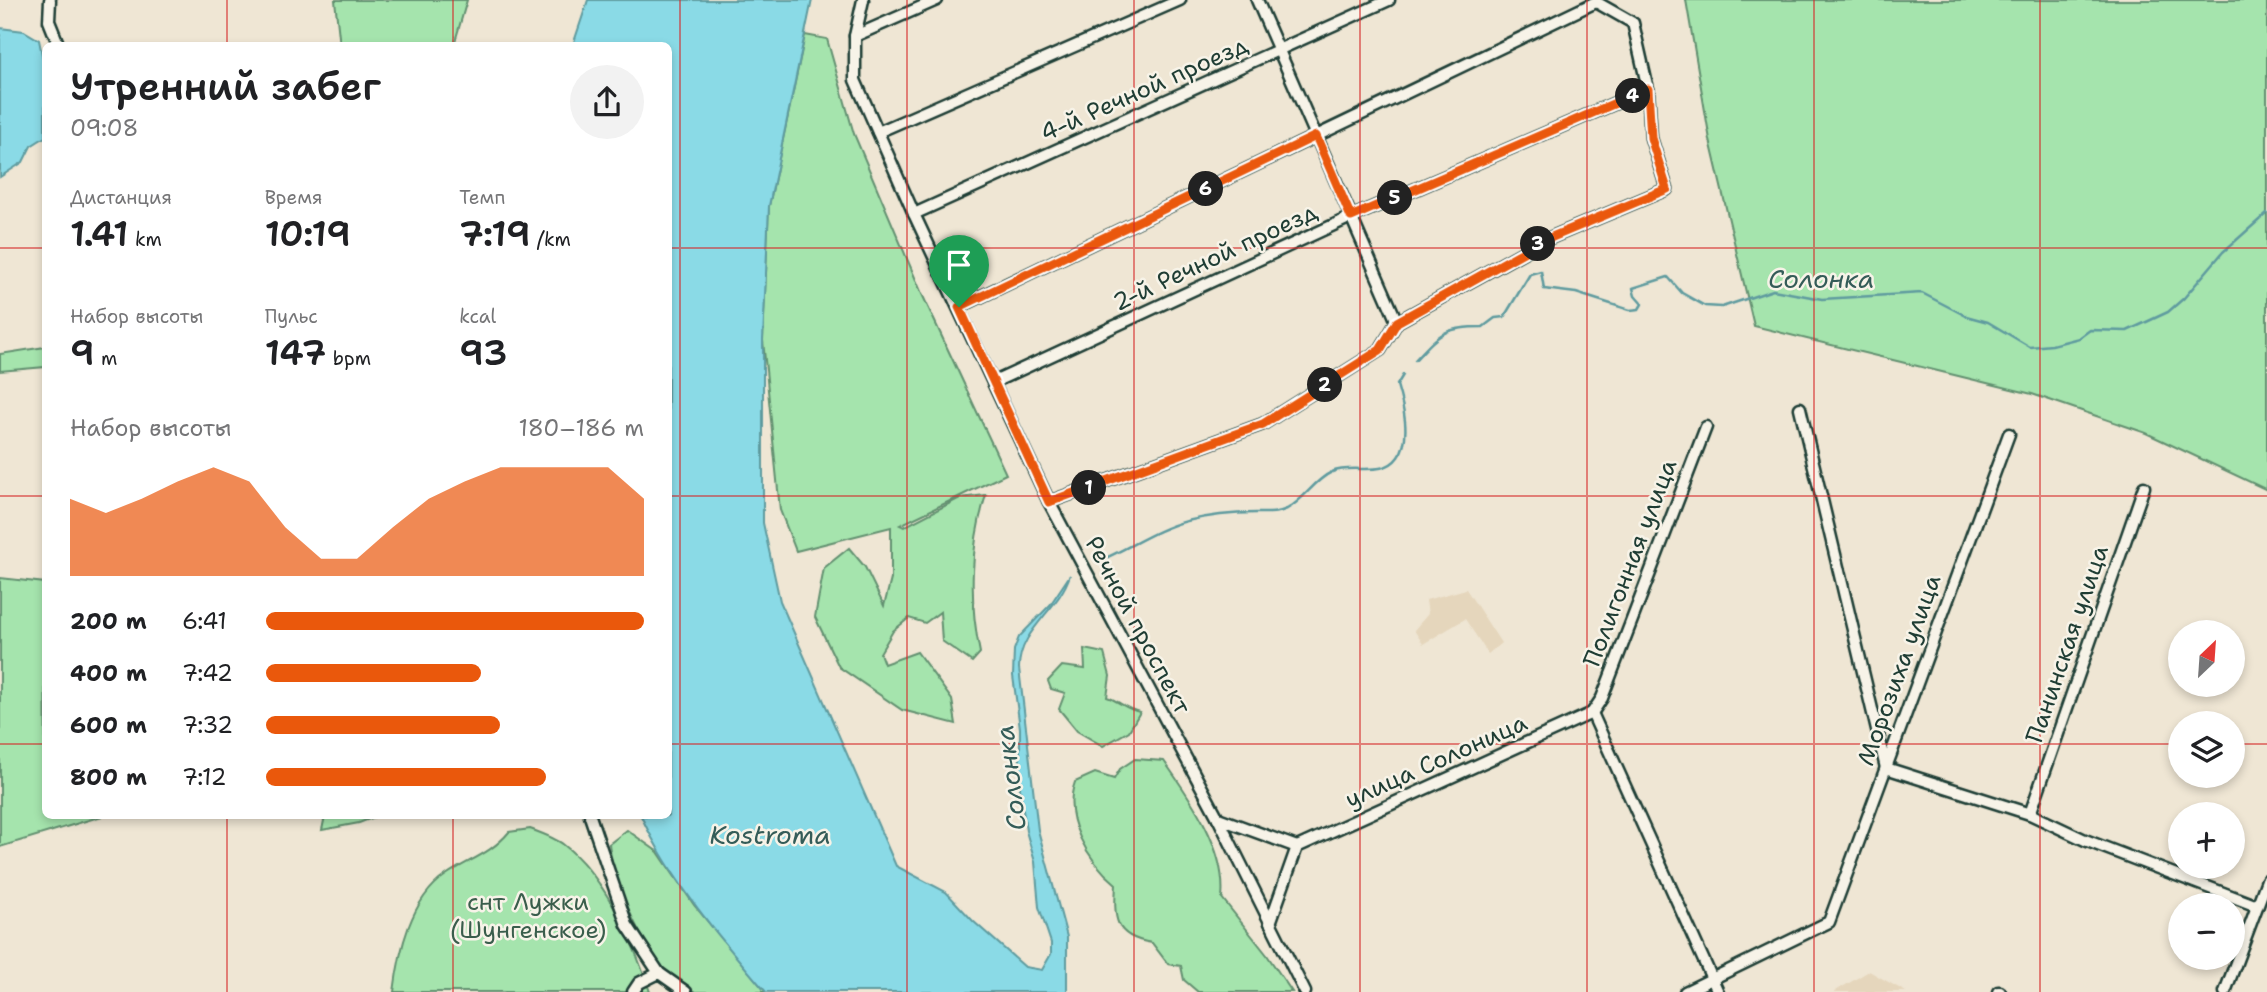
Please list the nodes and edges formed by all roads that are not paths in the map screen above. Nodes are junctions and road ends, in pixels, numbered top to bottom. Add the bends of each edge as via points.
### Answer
1 (50, 0) edge
2 (863, 0) edge
3 (937, 0) edge
4 (1180, 0) edge
5 (1257, 0) edge
6 (1389, 0) edge
7 (855, 36) junction
8 (57, 42) edge
9 (1279, 51) junction
10 (1648, 89) junction
11 (878, 132) junction
12 (1316, 136) junction
13 (915, 214) junction
14 (1351, 217) junction
15 (959, 307) junction
16 (1397, 322) junction
17 (994, 382) junction
18 (1800, 408) dead end
19 (1706, 427) dead end
20 (2009, 434) dead end
21 (2144, 487) dead end
22 (1049, 502) junction
23 (1592, 713) junction
24 (1886, 768) junction
25 (2030, 814) junction
26 (1218, 818) junction
27 (591, 819) edge
28 (1297, 847) junction
29 (2267, 880) edge
30 (2257, 906) junction
31 (1270, 923) junction
32 (659, 973) junction
33 (1712, 979) junction
34 (633, 992) edge
35 (686, 992) edge
36 (1305, 992) edge
37 (1685, 992) edge
38 (1718, 992) edge
39 (2225, 992) edge

1 - 8 street via 49,20
2 - 7 street, Речной проспект
3 - 7 street
4 - 11 street
5 - 9 street
6 - 9 street, 4-й Речной проезд
7 - 11 street, Речной проспект via 855,80
9 - 12 street
9 - 13 street, 4-й Речной проезд
10 - 12 street via 1633,23 1596,2
10 - 14 street, 2-й Речной проезд
10 - 16 street via 1651,138 1667,189 1545,240
11 - 13 street, Речной проспект
12 - 14 street
12 - 15 street
13 - 15 street, Речной проспект
14 - 16 street
14 - 17 street, 2-й Речной проезд
15 - 17 street, Речной проспект
16 - 22 street via 1380,350 1263,424
17 - 22 street, Речной проспект
18 - 24 street
19 - 23 street, Полигонная улица via 1602,698
20 - 24 street, Морозиха улица
21 - 25 street, Панинская улица
22 - 26 street, Речной проспект
23 - 28 street, улица Солоница
23 - 33 street
24 - 25 street
24 - 33 street, Морозиха улица via 1829,922
25 - 30 street via 2085,841
26 - 28 street
26 - 31 street, Речной проспект
27 - 32 street via 627,925
28 - 31 street
29 - 30 street
30 - 39 street
31 - 36 street, Речной проспект
32 - 34 street via 639,983
32 - 35 street
33 - 37 street
33 - 38 street

